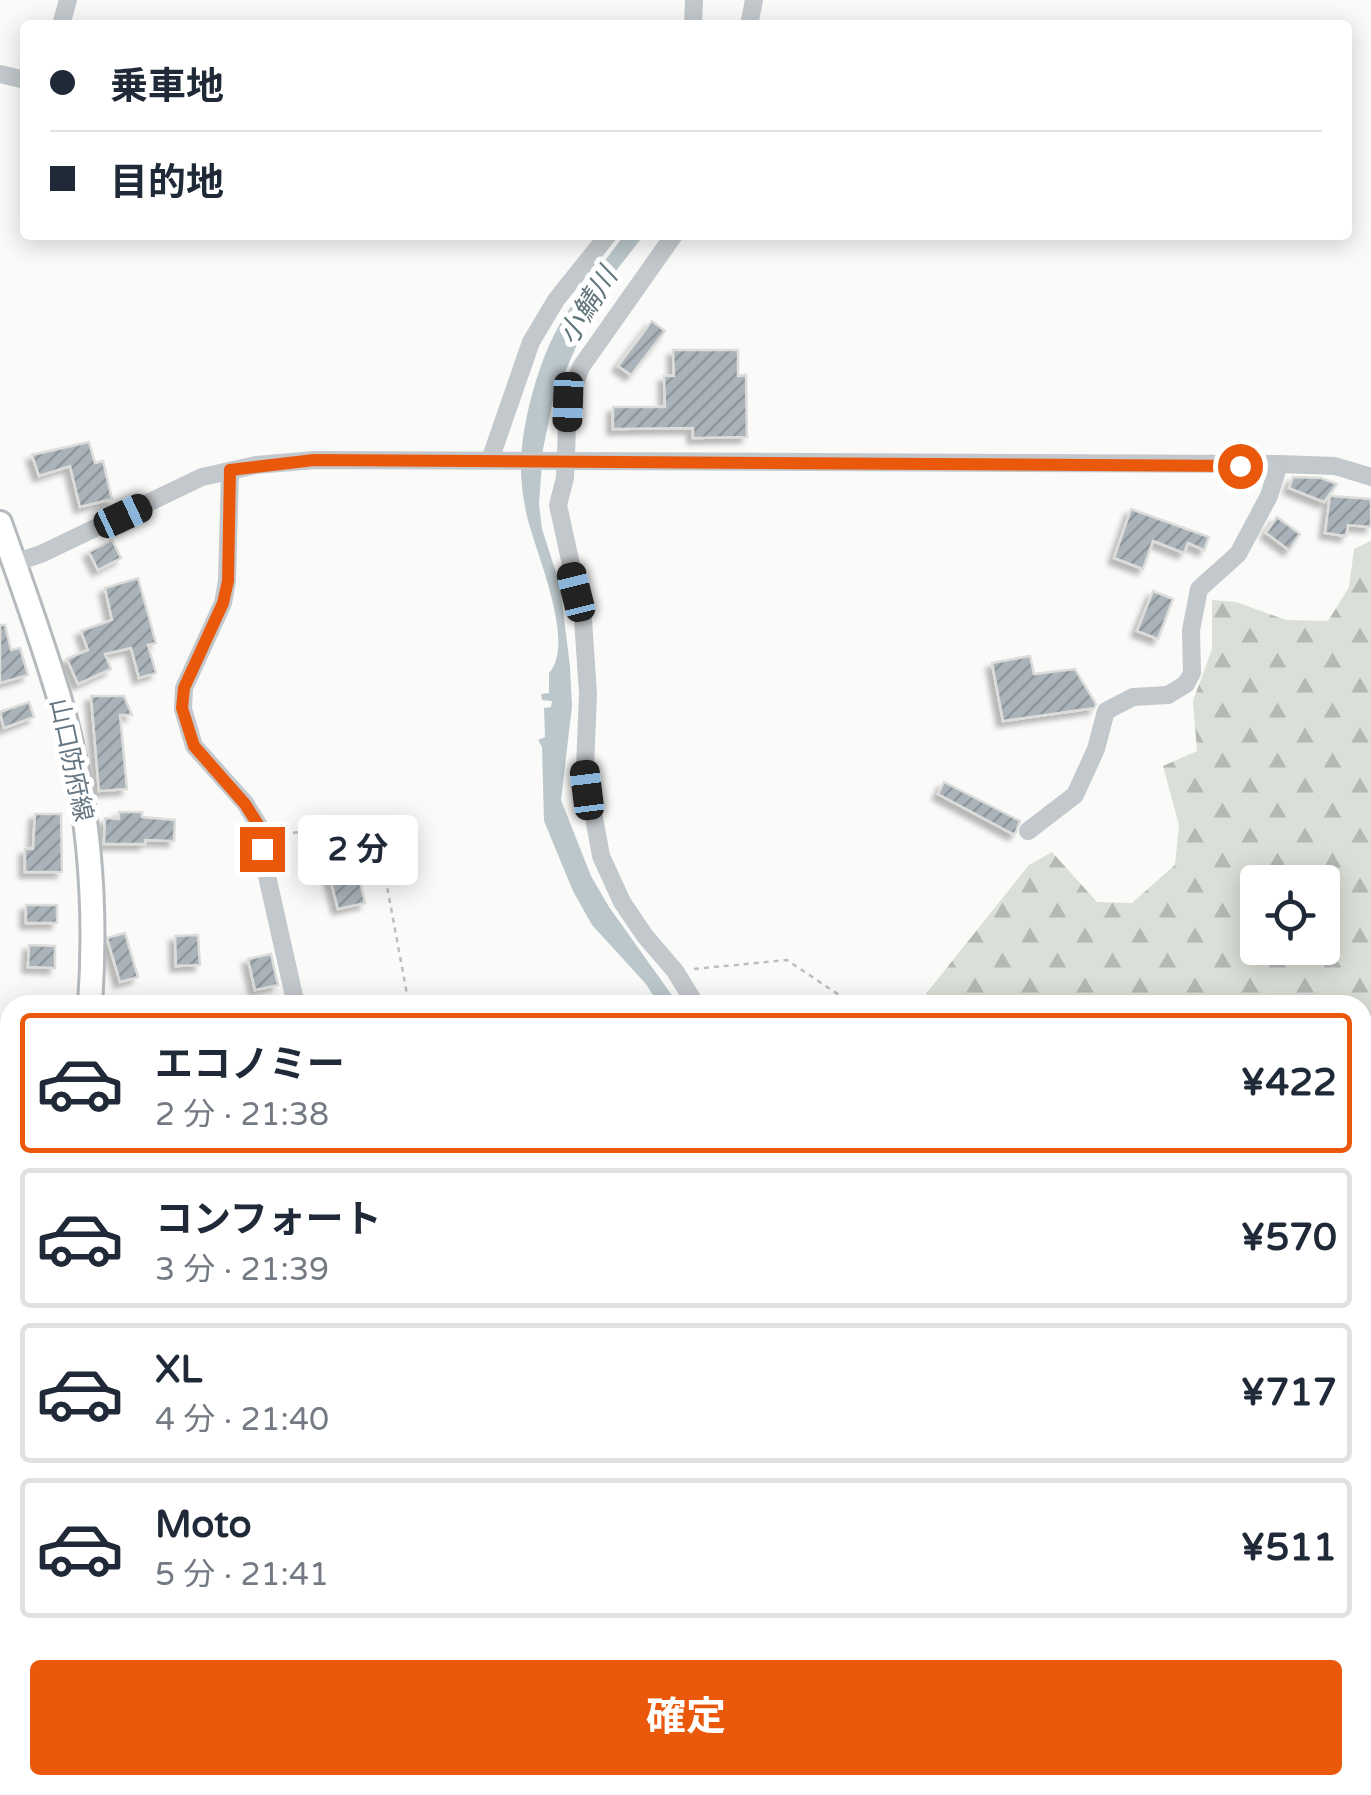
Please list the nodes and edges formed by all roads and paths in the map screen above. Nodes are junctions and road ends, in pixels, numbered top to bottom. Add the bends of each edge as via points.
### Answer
1 (604, 240) edge
2 (670, 240) edge
3 (496, 460) junction
4 (561, 461) junction
5 (1278, 464) junction
6 (230, 470) junction
7 (1371, 477) edge
8 (0, 523) edge
9 (14, 563) junction
10 (1028, 831) dead end
11 (266, 837) junction
12 (675, 971) junction
13 (90, 995) edge
14 (294, 995) edge
15 (407, 995) edge
16 (690, 995) edge
17 (840, 995) edge

1 - 3 street via 532,342
2 - 4 street via 581,367 568,402
3 - 4 street
3 - 6 street via 314,460
4 - 5 street
4 - 12 street via 558,505 583,618 584,768 600,856 622,902
5 - 7 street via 1335,466
5 - 10 street via 1238,554 1199,590 1186,684 1106,711 1076,795
6 - 9 street
6 - 11 street via 228,581 182,708 194,746
8 - 9 main road, 山口防府線
9 - 13 main road, 山口防府線 via 63,711 81,796 92,891
11 - 14 street via 262,849
11 - 15 path via 355,826 378,838
12 - 16 street
12 - 17 path via 787,960

